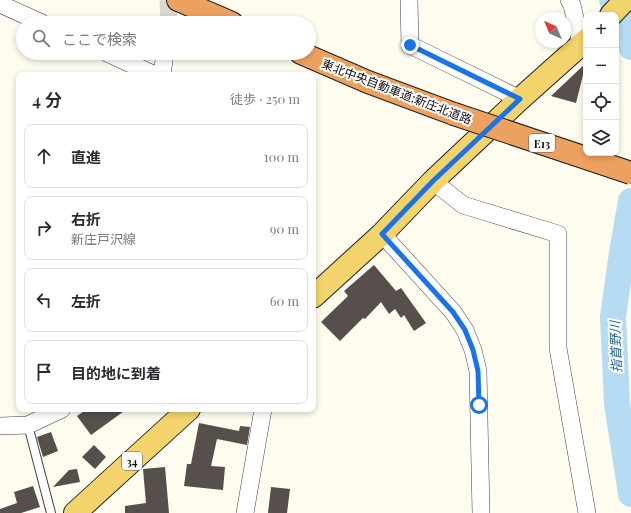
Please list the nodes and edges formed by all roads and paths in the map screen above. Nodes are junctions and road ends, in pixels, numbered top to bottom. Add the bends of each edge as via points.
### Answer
1 (178, 0) edge
2 (409, 0) edge
3 (570, 0) edge
4 (625, 0) edge
5 (0, 4) edge
6 (614, 12) edge
7 (27, 16) edge
8 (216, 16) edge
9 (583, 39) edge
10 (583, 43) edge
11 (316, 59) edge
12 (122, 60) edge
13 (164, 60) edge
14 (148, 72) edge
15 (162, 72) edge
16 (520, 99) junction
17 (631, 173) edge
18 (433, 181) junction
19 (382, 234) junction
20 (316, 294) edge
21 (56, 412) edge
22 (186, 412) edge
23 (262, 412) edge
24 (28, 425) junction
25 (0, 426) edge
26 (51, 513) edge
27 (75, 513) edge
28 (245, 513) edge
29 (481, 513) edge
30 (587, 513) edge

1 - 8 highway
2 - 16 street via 410,45
3 - 9 street
4 - 6 main road
5 - 7 street
10 - 16 main road
11 - 17 highway, 東北中央自動車道;新庄北道路 / E13, bridge via 454,114
12 - 14 street
13 - 15 street
16 - 18 main road
18 - 19 main road
18 - 30 street via 463,204 558,234 558,348
19 - 20 main road
19 - 29 street via 453,312 465,330 473,350 478,371
21 - 24 street
22 - 27 main road, 34
23 - 28 street
24 - 25 street
24 - 26 lane

